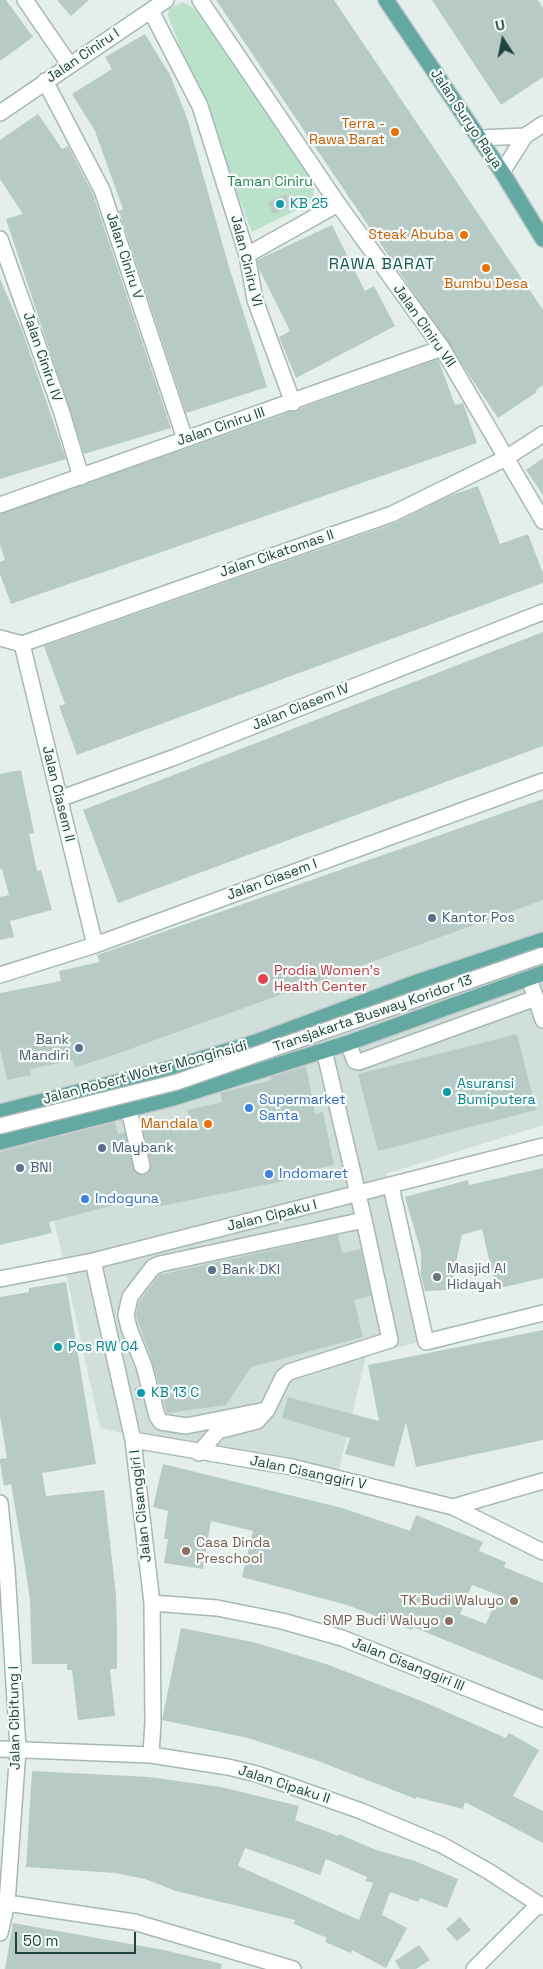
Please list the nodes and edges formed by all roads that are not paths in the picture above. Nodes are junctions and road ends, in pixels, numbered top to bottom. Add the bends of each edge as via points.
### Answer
1 (25, 0) edge
2 (166, 0) edge
3 (200, 0) edge
4 (386, 0) edge
5 (150, 11) junction
6 (69, 64) junction
7 (45, 81) junction
8 (0, 112) edge
9 (543, 124) edge
10 (525, 136) junction
11 (479, 138) junction
12 (502, 172) junction
13 (338, 204) junction
14 (0, 239) edge
15 (543, 239) edge
16 (247, 255) junction
17 (442, 348) junction
18 (293, 403) junction
19 (543, 434) edge
20 (185, 440) junction
21 (506, 458) junction
22 (81, 477) junction
23 (0, 505) edge
24 (543, 521) edge
25 (543, 612) edge
26 (0, 638) edge
27 (22, 644) junction
28 (543, 781) edge
29 (59, 799) junction
30 (540, 941) edge
31 (95, 945) junction
32 (543, 955) edge
33 (0, 975) edge
34 (536, 976) edge
35 (417, 982) junction
36 (536, 998) junction
37 (543, 1020) edge
38 (253, 1043) junction
39 (336, 1046) junction
40 (85, 1090) junction
41 (42, 1101) junction
42 (67, 1109) junction
43 (129, 1110) junction
44 (0, 1112) edge
45 (92, 1119) junction
46 (0, 1126) edge
47 (48, 1130) junction
48 (0, 1135) edge
49 (16, 1138) junction
50 (0, 1142) edge
51 (543, 1146) edge
52 (142, 1166) dead end
53 (391, 1186) junction
54 (358, 1194) junction
55 (364, 1220) junction
56 (93, 1261) junction
57 (0, 1279) edge
58 (129, 1301) junction
59 (105, 1307) junction
60 (543, 1313) edge
61 (266, 1410) junction
62 (134, 1440) junction
63 (199, 1452) junction
64 (543, 1481) edge
65 (0, 1504) edge
66 (453, 1508) junction
67 (543, 1552) edge
68 (152, 1603) junction
69 (543, 1719) edge
70 (0, 1749) edge
71 (18, 1749) junction
72 (151, 1755) junction
73 (7, 1903) junction
74 (541, 1905) edge
75 (0, 1933) edge
76 (293, 1969) edge
77 (474, 1969) edge

1 - 6 street
2 - 5 street, Jalan Ciniru I
3 - 13 street, Jalan Ciniru VII
4 - 11 main road, Jalan Suryo Raya
5 - 6 street, Jalan Ciniru I
5 - 16 street, Jalan Ciniru VI via 200,106
6 - 7 street, Jalan Ciniru I
7 - 8 street, Jalan Ciniru I
7 - 20 street, Jalan Ciniru V via 102,190
9 - 10 street
10 - 11 street
10 - 12 street
11 - 12 main road, Jalan Suryo Raya
12 - 15 main road, Jalan Suryo Raya
13 - 16 street
13 - 17 street, Jalan Ciniru VII
14 - 22 street, Jalan Ciniru IV via 62,413
16 - 18 street, Jalan Ciniru VI via 255,300
17 - 18 street, Jalan Ciniru III
17 - 21 street, Jalan Ciniru VII
18 - 20 street, Jalan Ciniru III
19 - 21 street, Jalan Cikatomas II
20 - 22 street, Jalan Ciniru III
21 - 24 street, Jalan Ciniru VII
21 - 27 street, Jalan Cikatomas II via 392,514
22 - 23 street, Jalan Ciniru III
25 - 29 street, Jalan Ciasem IV via 175,757
26 - 27 street
27 - 29 street, Jalan Ciasem II
28 - 31 street, Jalan Ciasem I
29 - 31 street, Jalan Ciasem II
30 - 35 main road, Jalan Robert Wolter Monginsidi
31 - 33 street, Jalan Ciasem I
32 - 46 street, Transjakarta Busway Koridor 13, bridge via 177,1082
34 - 36 street
34 - 39 main road, Jalan Robert Wolter Monginsidi
35 - 38 main road, Jalan Robert Wolter Monginsidi
35 - 39 main road
36 - 37 street
36 - 39 street via 359,1062
38 - 39 main road via 298,1054
38 - 40 main road, Jalan Robert Wolter Monginsidi
39 - 43 main road, Jalan Robert Wolter Monginsidi
39 - 54 street
40 - 41 main road, Jalan Robert Wolter Monginsidi
40 - 42 main road
41 - 42 main road
41 - 44 main road, Jalan Robert Wolter Monginsidi
42 - 45 main road
42 - 47 main road
43 - 45 main road, Jalan Robert Wolter Monginsidi
43 - 52 street
45 - 47 main road, Jalan Robert Wolter Monginsidi
47 - 49 main road, Jalan Robert Wolter Monginsidi
48 - 49 street
49 - 50 main road, Jalan Robert Wolter Monginsidi
51 - 53 street, Jalan Cipaku I
53 - 54 street, Jalan Cipaku I
53 - 60 street via 426,1342
54 - 55 street
54 - 56 street, Jalan Cipaku I
55 - 58 street via 160,1264 153,1267
55 - 61 street via 390,1340 289,1372 278,1385
56 - 57 street, Jalan Cipaku I
56 - 59 street, Jalan Cisanggiri I
58 - 59 street
58 - 61 street via 129,1328 161,1422 193,1425
59 - 62 street, Jalan Cisanggiri I
61 - 63 street via 257,1421 218,1431
62 - 63 street, Jalan Cisanggiri V
62 - 68 street, Jalan Cisanggiri I
63 - 66 street, Jalan Cisanggiri V via 292,1467
64 - 66 street
65 - 71 street, Jalan Cibitung I
66 - 67 street, Jalan Cisanggiri V
68 - 69 street, Jalan Cisanggiri III via 217,1608 282,1621 342,1638
68 - 72 street, Jalan Cisanggiri I
70 - 71 street, Jalan Cipaku II
71 - 72 street, Jalan Cipaku II
71 - 73 street, Jalan Cibitung I
72 - 74 street, Jalan Cipaku II via 257,1774 361,1811 442,1845
73 - 75 street, Jalan Cibitung I
73 - 76 street via 134,1922
74 - 77 street

